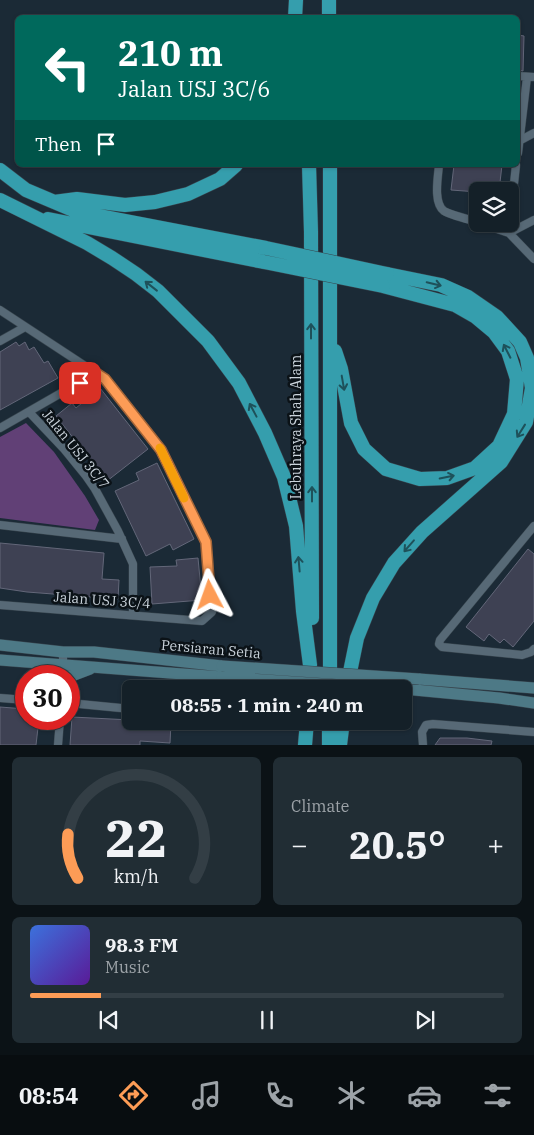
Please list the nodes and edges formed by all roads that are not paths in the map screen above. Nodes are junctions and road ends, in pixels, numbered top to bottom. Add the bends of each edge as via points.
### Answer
1 (296, 0) edge
2 (304, 0) edge
3 (328, 0) edge
4 (295, 15) edge
5 (305, 15) edge
6 (329, 15) edge
7 (531, 77) edge
8 (534, 134) edge
9 (520, 136) edge
10 (520, 141) edge
11 (234, 167) edge
12 (309, 167) edge
13 (330, 167) edge
14 (439, 167) edge
15 (516, 167) edge
16 (0, 170) edge
17 (514, 182) edge
18 (0, 200) edge
19 (53, 202) junction
20 (30, 216) junction
21 (469, 219) edge
22 (534, 220) edge
23 (506, 232) edge
24 (509, 233) junction
25 (265, 255) junction
26 (534, 258) edge
27 (385, 280) junction
28 (0, 310) edge
29 (25, 326) junction
30 (331, 336) junction
31 (0, 341) edge
32 (96, 373) junction
33 (30, 412) junction
34 (0, 428) edge
35 (0, 525) edge
36 (533, 529) edge
37 (122, 539) junction
38 (0, 605) edge
39 (133, 615) junction
40 (0, 645) edge
41 (534, 649) edge
42 (63, 652) junction
43 (0, 660) edge
44 (24, 662) junction
45 (32, 665) edge
46 (37, 665) edge
47 (63, 665) edge
48 (310, 665) junction
49 (94, 668) junction
50 (80, 669) edge
51 (222, 672) junction
52 (80, 673) edge
53 (305, 680) edge
54 (309, 680) edge
55 (330, 680) edge
56 (349, 680) edge
57 (419, 685) junction
58 (412, 687) edge
59 (534, 688) edge
60 (0, 698) edge
61 (15, 699) edge
62 (534, 703) edge
63 (80, 704) edge
64 (122, 708) edge
65 (59, 730) edge
66 (306, 730) edge
67 (329, 730) edge
68 (342, 730) edge
69 (534, 732) edge
70 (58, 745) edge
71 (305, 745) edge
72 (329, 745) edge
73 (340, 745) edge
74 (423, 745) edge

1 - 4 highway
2 - 5 highway
3 - 6 highway
7 - 9 street
8 - 10 street
11 - 19 highway via 220,178 188,194 155,202 125,205 77,199
48 -> 12 highway, Lebuhraya Shah Alam
13 - 30 highway
14 - 21 street via 437,198 440,206 444,211
15 - 17 street
16 - 19 highway via 26,190
18 - 20 highway
19 - 25 highway via 78,212
20 - 25 highway
48 -> 20 highway via 296,526 284,477 239,383 208,341 158,291 87,243
22 - 24 street
23 - 24 street
24 - 26 street
25 - 27 highway, bridge
30 -> 27 highway via 341,369 350,423 364,449 386,469 420,479 447,478 475,468 499,446 514,414 517,379 508,351 494,332 476,317 455,305
27 -> 56 highway via 441,285 468,297 497,317 520,342 527,358 532,388 526,422 501,462 422,532 394,563 373,598 357,638
28 - 29 street
29 - 31 street
29 - 32 street
30 - 55 highway
32 - 33 street
32 - 39 street, Jalan USJ 3C/4 via 105,379 161,450 206,542 212,612 202,621
33 - 34 street
33 - 37 street, Jalan USJ 3C/7 via 86,476
35 - 37 street
36 - 41 street via 438,644 522,655
37 - 39 street, Jalan USJ 3C/7 via 133,564
38 - 39 street, Jalan USJ 3C/4
40 - 42 main road, Persiaran Setia
42 - 47 street
42 - 51 main road, Persiaran Setia via 94,652
43 - 44 main road, Persiaran Setia
44 - 45 main road
44 - 46 main road, Persiaran Setia
48 - 54 highway, Lebuhraya Shah Alam
49 - 50 main road, Persiaran Setia
49 - 51 main road, Persiaran Setia
49 - 52 main road
51 - 53 main road, Persiaran Setia, bridge
51 - 57 main road, Persiaran Setia, bridge
57 - 58 main road
57 - 59 main road
57 - 62 main road
60 - 61 street
63 - 64 street
65 - 70 street
66 - 71 highway
67 - 72 highway
68 - 73 highway
69 - 74 street via 433,724 422,732

